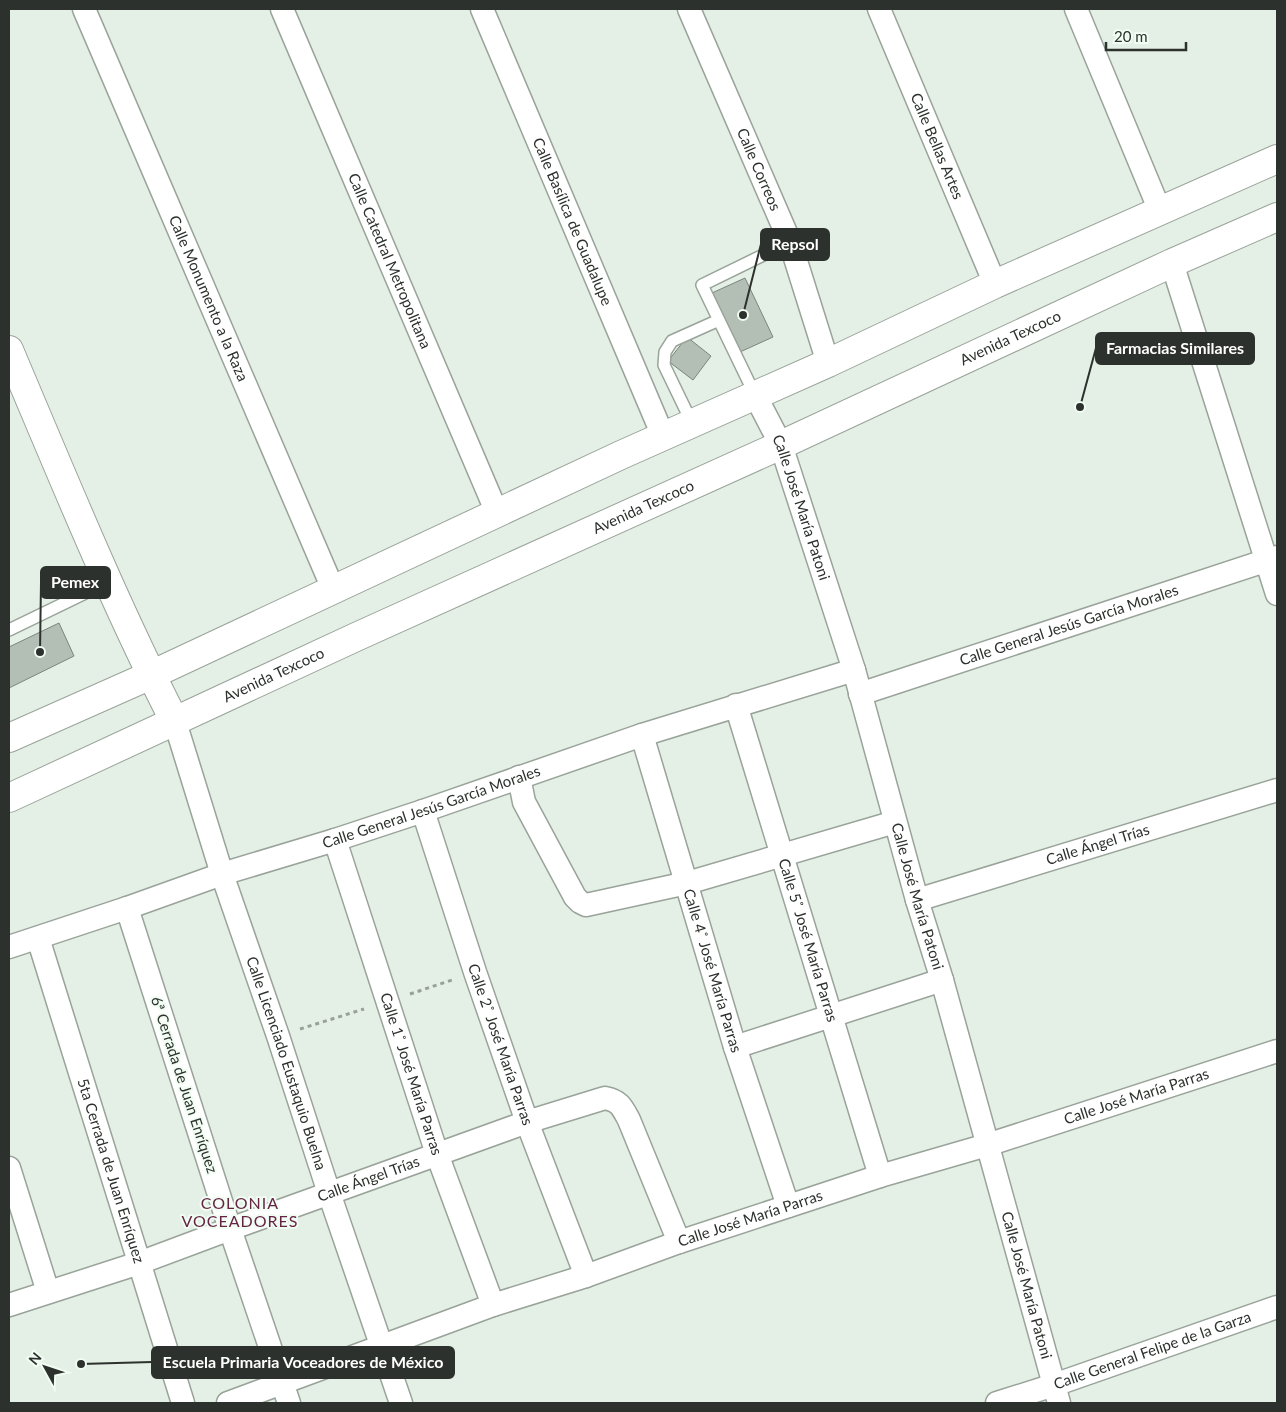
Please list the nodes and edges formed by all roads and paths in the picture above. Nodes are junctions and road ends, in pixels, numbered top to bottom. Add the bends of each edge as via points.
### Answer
1 (84, 9) edge
2 (282, 9) edge
3 (482, 9) edge
4 (690, 9) edge
5 (879, 9) edge
6 (1076, 9) edge
7 (1277, 159) edge
8 (1160, 211) junction
9 (1277, 217) edge
10 (790, 242) junction
11 (1172, 263) junction
12 (995, 284) junction
13 (719, 320) junction
14 (9, 350) edge
15 (828, 363) junction
16 (755, 396) junction
17 (692, 423) junction
18 (663, 436) junction
19 (781, 445) junction
20 (497, 513) junction
21 (1272, 559) edge
22 (108, 582) junction
23 (333, 589) junction
24 (1277, 594) edge
25 (9, 630) edge
26 (854, 670) junction
27 (151, 674) junction
28 (860, 694) junction
29 (736, 705) junction
30 (175, 722) junction
31 (642, 735) junction
32 (9, 738) edge
33 (519, 777) junction
34 (1277, 790) edge
35 (9, 798) edge
36 (424, 811) junction
37 (895, 822) junction
38 (335, 840) junction
39 (782, 855) junction
40 (222, 874) junction
41 (687, 883) junction
42 (917, 900) junction
43 (127, 908) junction
44 (38, 938) junction
45 (9, 947) edge
46 (942, 980) junction
47 (831, 1016) junction
48 (735, 1046) junction
49 (1277, 1051) edge
50 (527, 1122) junction
51 (987, 1145) junction
52 (437, 1154) junction
53 (9, 1168) edge
54 (880, 1176) junction
55 (329, 1193) junction
56 (788, 1206) junction
57 (230, 1228) junction
58 (679, 1242) junction
59 (139, 1263) junction
60 (586, 1276) junction
61 (48, 1292) junction
62 (9, 1305) edge
63 (493, 1305) junction
64 (1277, 1307) edge
65 (380, 1346) junction
66 (286, 1394) edge
67 (1057, 1394) edge
68 (183, 1403) edge
69 (228, 1403) edge
70 (400, 1403) edge
71 (997, 1403) edge

1 - 23 street, Calle Monumento a la Raza
2 - 20 street, Calle Catedral Metropolitana
3 - 18 street, Calle Basílica de Guadalupe
4 - 10 street, Calle Correos
5 - 12 street, Calle Bellas Artes
6 - 8 street
7 - 8 main road
8 - 12 main road
9 - 11 main road, Avenida Texcoco
10 - 13 lane via 702,285
10 - 15 street, Calle Correos
11 - 19 main road, Avenida Texcoco
11 - 21 street
12 - 15 main road
13 - 16 lane
13 - 17 lane via 672,341 665,352 664,364
14 - 22 main road
15 - 16 main road
16 - 17 main road
16 - 19 street, Calle José María Patoni
17 - 18 main road
18 - 20 main road
19 - 26 street, Calle José María Patoni
19 - 30 main road, Avenida Texcoco
20 - 23 main road
21 - 24 street
21 - 28 street, Calle General Jesús García Morales
22 - 25 lane
22 - 27 main road
23 - 27 main road
26 - 28 street, Calle José María Patoni
26 - 29 street, Calle General Jesús García Morales
27 - 30 main road
27 - 32 main road
28 - 37 street, Calle José María Patoni
29 - 31 street, Calle General Jesús García Morales
29 - 39 street, Calle 5˚ José María Parras
30 - 35 main road, Avenida Texcoco
30 - 40 street, Calle Licenciado Eustaquio Buelna
31 - 33 street, Calle General Jesús García Morales
31 - 41 street, Calle 4˚ José María Parras
33 - 36 street, Calle General Jesús García Morales
33 - 41 street via 524,802 580,902 593,904
34 - 42 street, Calle Ángel Trías
36 - 38 street, Calle General Jesús García Morales
36 - 50 street, Calle 2˚ José María Parras
37 - 39 street
37 - 42 street, Calle José María Patoni
38 - 40 street, Calle General Jesús García Morales
38 - 52 street, Calle 1˚ José María Parras
39 - 41 street
39 - 47 street, Calle 5˚ José María Parras
40 - 43 street, Calle General Jesús García Morales
40 - 55 street, Calle Licenciado Eustaquio Buelna
41 - 48 street, Calle 4˚ José María Parras
42 - 46 street, Calle José María Patoni
43 - 44 street, Calle General Jesús García Morales
43 - 57 street, 6ª Cerrada de Juan Enríquez
44 - 45 street, Calle General Jesús García Morales
44 - 59 street, 5ta Cerrada de Juan Enríquez
46 - 47 street
46 - 51 street, Calle José María Patoni
47 - 48 street
47 - 54 street, Calle 5˚ José María Parras
48 - 56 street, Calle 4˚ José María Parras
49 - 51 street, Calle José María Parras
50 - 52 street, Calle Ángel Trías
50 - 58 street, Calle Ángel Trías via 605,1098 616,1100 629,1120
50 - 60 street, Calle 2˚ José María Parras
51 - 54 street, Calle José María Parras
51 - 67 street, Calle José María Patoni
52 - 55 street, Calle Ángel Trías
52 - 63 street, Calle 1˚ José María Parras
53 - 61 street
54 - 56 street, Calle José María Parras
55 - 57 street, Calle Ángel Trías
55 - 65 street, Calle Licenciado Eustaquio Buelna
56 - 58 street, Calle José María Parras
57 - 59 street, Calle Ángel Trías
57 - 66 street, 6ª Cerrada de Juan Enríquez
58 - 60 street, Calle José María Parras
59 - 61 street, Calle Ángel Trías
59 - 68 street, 5ta Cerrada de Juan Enríquez
60 - 63 street, Calle José María Parras
61 - 62 street, Calle Ángel Trías
63 - 65 street, Calle José María Parras
64 - 67 street, Calle General Felipe de la Garza
65 - 66 street, Calle José María Parras
65 - 70 street, Calle Licenciado Eustaquio Buelna
66 - 69 street, Calle José María Parras
67 - 71 street, Calle General Felipe de la Garza

